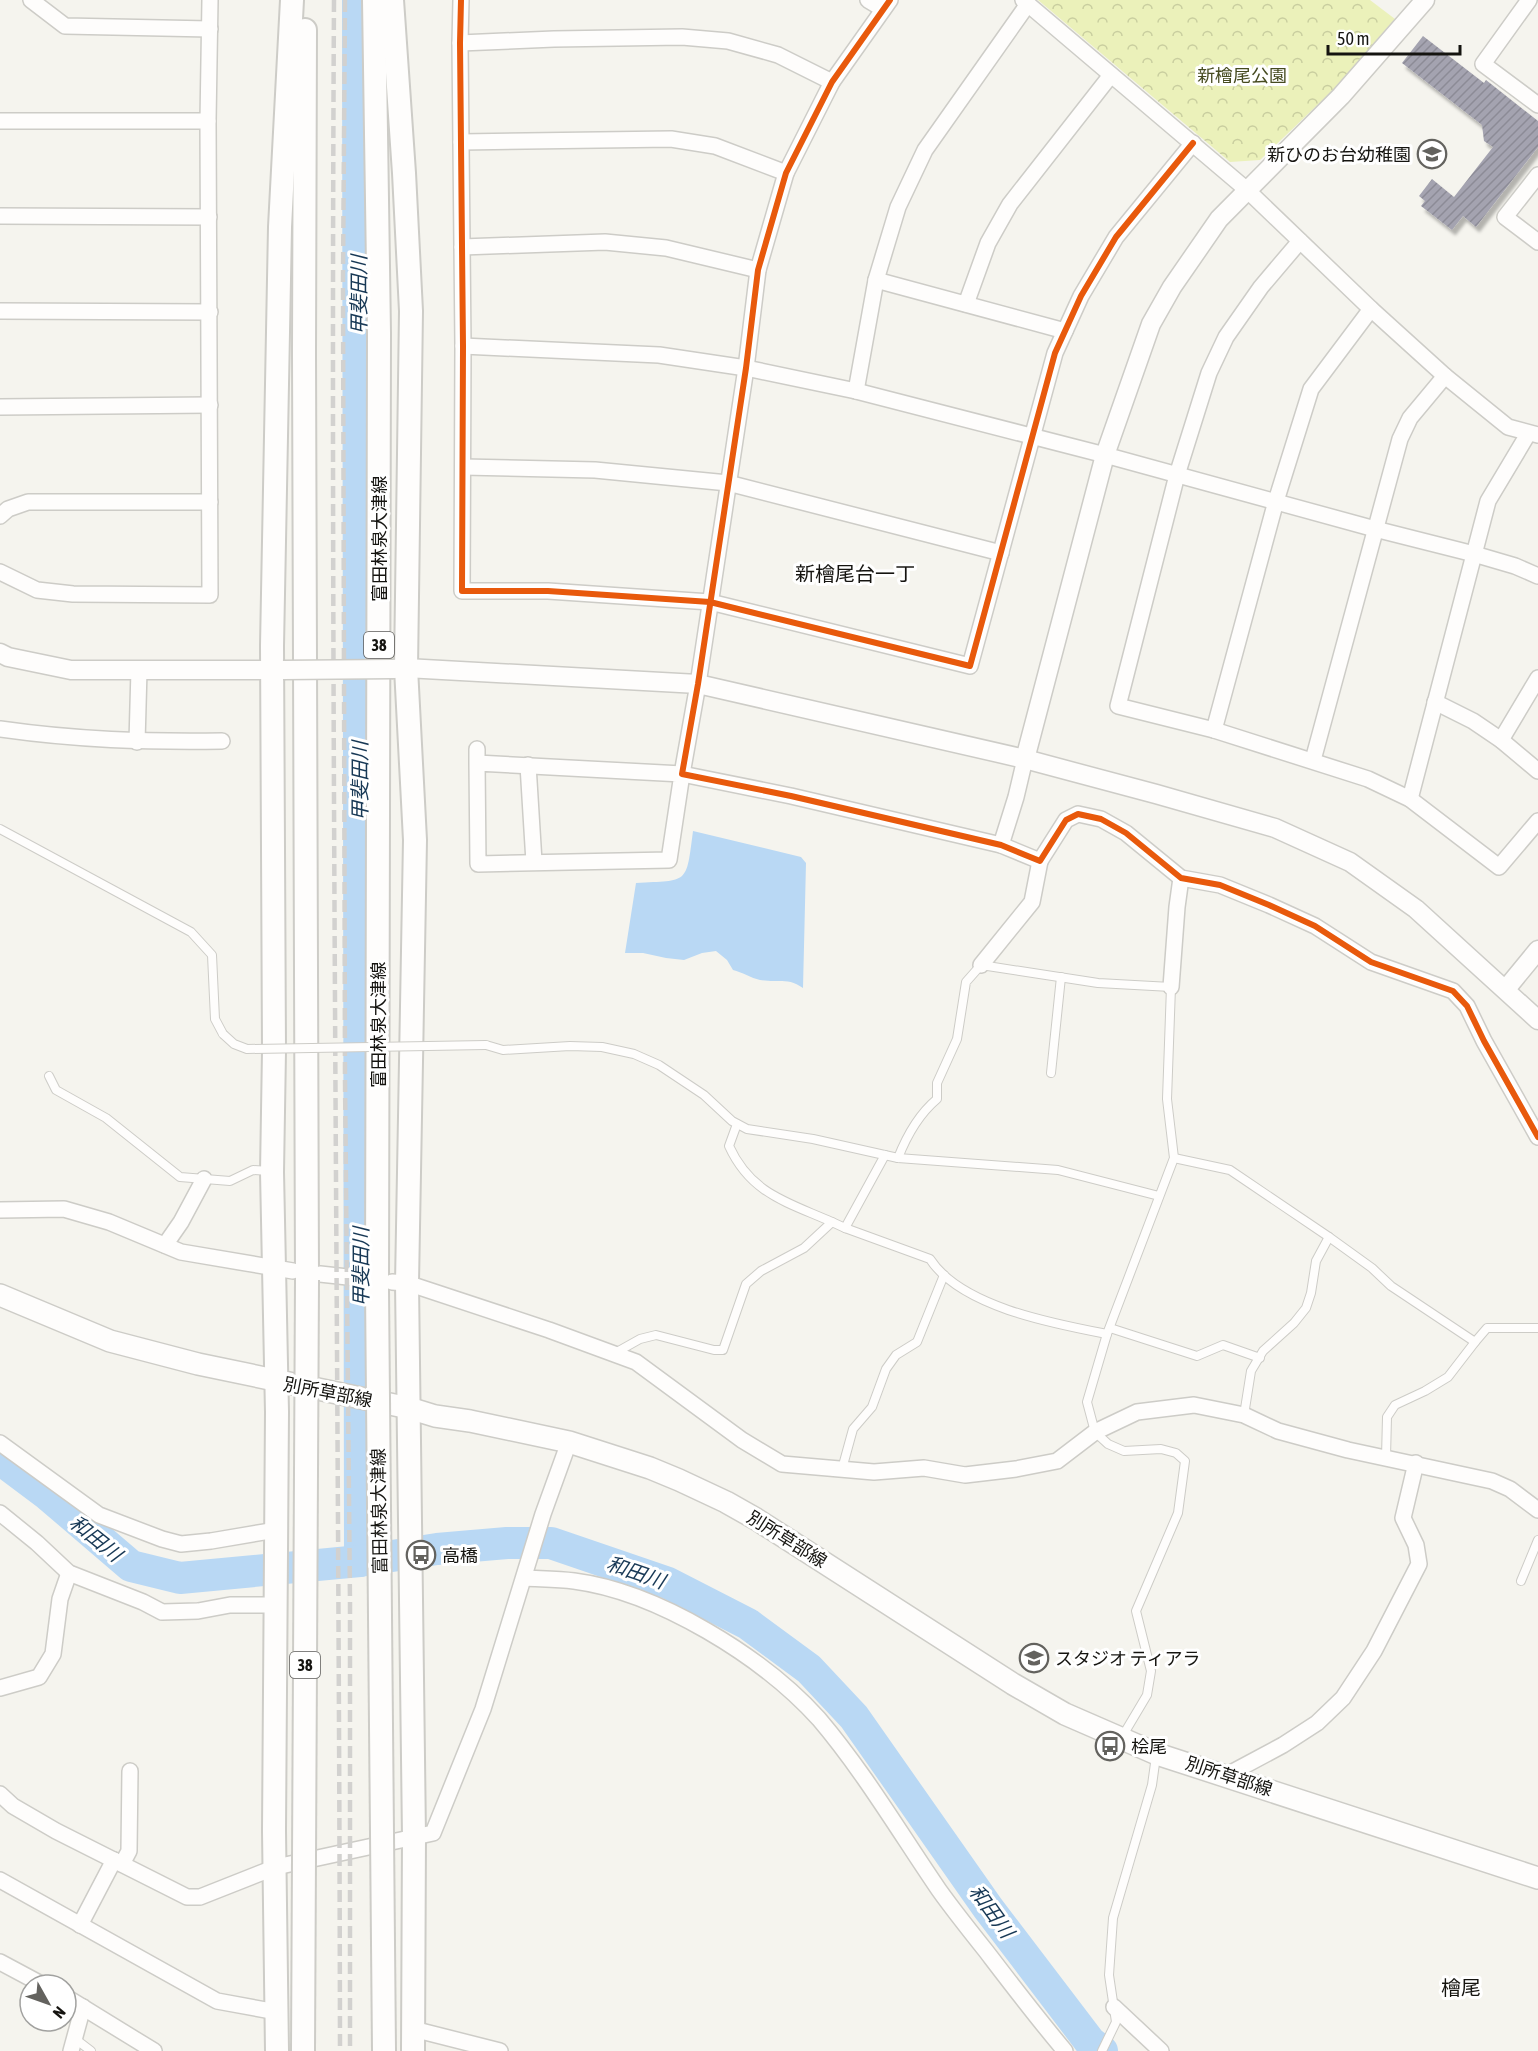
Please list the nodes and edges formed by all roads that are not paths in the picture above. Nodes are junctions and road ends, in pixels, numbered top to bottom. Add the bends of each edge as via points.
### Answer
1 (32, 0) edge
2 (210, 0) edge
3 (292, 0) edge
4 (305, 0) edge
5 (374, 0) edge
6 (392, 0) edge
7 (461, 0) edge
8 (868, 0) edge
9 (1425, 0) edge
10 (1529, 0) edge
11 (1025, 2) edge
12 (887, 4) edge
13 (210, 28) junction
14 (460, 43) junction
15 (1111, 75) junction
16 (832, 82) junction
17 (1538, 105) edge
18 (0, 121) edge
19 (208, 121) junction
20 (461, 142) junction
21 (1193, 143) junction
22 (786, 172) junction
23 (1538, 175) edge
24 (1247, 190) junction
25 (0, 216) edge
26 (209, 217) junction
27 (1300, 241) junction
28 (1538, 242) edge
29 (462, 247) junction
30 (758, 270) junction
31 (876, 280) junction
32 (966, 304) junction
33 (1371, 309) junction
34 (0, 311) edge
35 (210, 312) junction
36 (1065, 331) junction
37 (463, 346) junction
38 (746, 368) junction
39 (1445, 376) junction
40 (856, 391) junction
41 (210, 405) junction
42 (0, 407) edge
43 (1533, 434) edge
44 (1032, 438) junction
45 (1105, 455) junction
46 (463, 466) junction
47 (1177, 474) junction
48 (728, 483) junction
49 (1276, 501) junction
50 (210, 502) junction
51 (0, 516) edge
52 (1375, 529) junction
53 (1001, 553) junction
54 (1474, 554) junction
55 (0, 572) edge
56 (1538, 576) edge
57 (710, 602) junction
58 (0, 653) edge
59 (277, 669) junction
60 (400, 669) junction
61 (139, 670) junction
62 (1538, 678) edge
63 (698, 684) junction
64 (1435, 702) junction
65 (0, 729) edge
66 (1214, 730) junction
67 (1501, 740) junction
68 (222, 741) dead end
69 (137, 742) junction
70 (1025, 759) junction
71 (1313, 760) junction
72 (528, 765) junction
73 (1538, 771) edge
74 (682, 774) junction
75 (1410, 800) junction
76 (1538, 821) edge
77 (0, 828) edge
78 (1001, 845) junction
79 (1040, 861) junction
80 (534, 862) junction
81 (1181, 878) junction
82 (1538, 950) edge
83 (981, 964) junction
84 (1061, 977) junction
85 (1170, 987) junction
86 (1506, 989) junction
87 (1538, 1020) edge
88 (1051, 1073) dead end
89 (49, 1076) dead end
90 (737, 1124) junction
91 (1538, 1137) edge
92 (885, 1155) junction
93 (898, 1158) junction
94 (1174, 1158) junction
95 (272, 1172) junction
96 (204, 1179) junction
97 (1159, 1196) junction
98 (0, 1210) edge
99 (832, 1222) junction
100 (845, 1228) junction
101 (1329, 1237) junction
102 (165, 1245) junction
103 (299, 1274) junction
104 (944, 1275) junction
105 (385, 1283) junction
106 (0, 1295) edge
107 (1538, 1328) edge
108 (1108, 1331) junction
109 (1475, 1341) junction
110 (613, 1355) junction
111 (1260, 1358) junction
112 (276, 1382) junction
113 (409, 1408) junction
114 (1244, 1415) junction
115 (1095, 1432) junction
116 (569, 1442) junction
117 (0, 1443) edge
118 (1386, 1457) junction
119 (1416, 1463) junction
120 (842, 1469) junction
121 (1538, 1510) edge
122 (0, 1513) edge
123 (276, 1535) junction
124 (1538, 1540) edge
125 (69, 1573) junction
126 (525, 1575) junction
127 (1521, 1581) dead end
128 (276, 1602) junction
129 (0, 1688) edge
130 (1121, 1738) junction
131 (1157, 1754) junction
132 (130, 1771) dead end
133 (1227, 1775) junction
134 (0, 1794) edge
135 (414, 1837) junction
136 (118, 1862) junction
137 (276, 1867) junction
138 (1538, 1878) edge
139 (0, 1880) edge
140 (80, 1925) junction
141 (0, 1962) edge
142 (21, 1973) edge
143 (78, 2004) edge
144 (83, 2007) junction
145 (277, 2012) junction
146 (1115, 2015) junction
147 (413, 2040) edge
148 (73, 2044) edge
149 (91, 2051) edge
150 (154, 2051) edge
151 (277, 2051) edge
152 (303, 2051) edge
153 (384, 2051) edge
154 (500, 2051) edge
155 (1065, 2051) edge
156 (1102, 2051) edge
157 (1161, 2051) edge

1 - 13 street via 65,26
2 - 13 street
3 - 59 main road via 280,227
4 - 103 main road, 38
5 - 105 main road, 富田林泉大津線 / 38 via 380,333
6 - 60 main road via 411,311
7 - 14 street
8 - 12 street
9 - 24 street via 1341,96
10 - 17 street via 1483,64
11 - 15 street
11 - 31 street via 925,150 898,207
12 - 16 street
13 - 19 street
14 - 16 street via 682,37 728,41 778,55
14 - 20 street
15 - 21 street
15 - 32 street via 1010,204 988,243
16 - 22 street
18 - 19 street
19 - 26 street
20 - 22 street via 671,140 715,146
20 - 29 street
21 - 24 street
21 - 36 street via 1116,237
22 - 30 street
23 - 28 street via 1505,217
24 - 27 street
24 - 45 street via 1194,253 1151,324
25 - 26 street
26 - 35 street
27 - 33 street
27 - 47 street via 1261,286 1226,337 1209,373
29 - 30 street via 605,242 666,248
29 - 37 street
30 - 38 street
31 - 32 street
31 - 40 street
32 - 36 street
33 - 39 street
33 - 49 street via 1311,389
34 - 35 street
35 - 41 street
36 - 44 street via 1055,353
37 - 38 street via 659,355
37 - 46 street
38 - 40 street
38 - 48 street
39 - 43 street via 1508,428
39 - 52 street via 1410,418 1400,439
40 - 44 street
41 - 42 street
41 - 50 street
43 - 54 street via 1488,501
44 - 45 street
44 - 53 street
45 - 47 street
45 - 70 street
46 - 48 street via 595,470
46 - 57 street via 462,591 548,591
47 - 49 street
47 - 66 street via 1118,706
48 - 53 street
48 - 57 street
49 - 52 street
49 - 66 street
50 - 51 street via 28,502
50 - 55 street via 210,596 37,590
52 - 54 street
52 - 71 street
53 - 57 street via 970,666
54 - 56 street
54 - 64 street
57 - 63 street
58 - 61 street via 71,670
59 - 60 street, bridge
59 - 61 street
59 - 95 main road
60 - 63 street
60 - 105 main road via 415,840
61 - 69 street
62 - 67 street
63 - 70 street
63 - 74 street
64 - 67 street
64 - 75 street
65 - 69 street
66 - 71 street
67 - 73 street
68 - 69 street
70 - 78 street
70 - 86 street via 1275,828 1350,862 1416,909
71 - 75 street via 1368,778
72 - 74 street
72 - 80 street
72 - 80 street via 477,756 478,864
74 - 78 street
74 - 80 street via 669,860
75 - 76 street via 1498,867
77 - 90 lane, bridge via 191,932 212,955 215,1019 234,1044 247,1049 602,1047 659,1065 704,1095
78 - 79 street
79 - 81 street via 1066,820 1078,814 1101,819 1126,833
79 - 83 street via 1032,903
81 - 85 street
81 - 91 street via 1220,885 1269,905 1315,926 1371,962 1453,991 1467,1006
82 - 86 street
83 - 84 lane
83 - 93 lane via 966,982 957,1040 936,1083 937,1099 925,1109
84 - 85 lane
84 - 88 lane
85 - 94 lane via 1167,1099
86 - 87 street
89 - 96 lane via 56,1090 106,1118 180,1177
90 - 92 lane
90 - 99 lane via 729,1146 737,1164 753,1183
92 - 93 lane
92 - 100 lane
93 - 97 lane via 1058,1170
94 - 97 lane
94 - 101 lane via 1230,1170
95 - 96 lane via 253,1170 230,1181
95 - 103 main road
96 - 102 street
97 - 108 lane
98 - 102 street via 64,1209
99 - 100 lane
99 - 110 lane via 804,1248 761,1270 746,1284 723,1350 656,1335 640,1339
100 - 104 lane via 930,1259
101 - 109 lane via 1391,1286
101 - 111 lane via 1316,1261 1306,1308
102 - 103 street via 181,1252
103 - 105 street
103 - 112 main road
103 - 152 main road, 38, bridge
104 - 108 lane via 959,1287 1006,1309 1054,1324
104 - 120 lane via 917,1342 896,1355 886,1368 872,1407 854,1429
105 - 110 street via 549,1330
105 - 113 main road
105 - 153 main road, 富田林泉大津線 / 38, bridge
106 - 112 main road, 別所草部線 via 110,1341
107 - 109 lane via 1486,1328
108 - 111 lane via 1197,1356 1223,1345
108 - 115 lane via 1088,1402
109 - 118 lane via 1448,1377 1395,1405 1387,1417
110 - 120 street via 636,1362 742,1440 782,1464
111 - 114 lane via 1251,1371
112 - 113 main road, 別所草部線
112 - 123 main road
113 - 116 main road, 別所草部線
113 - 135 main road
114 - 115 street via 1194,1405 1137,1412
114 - 118 street via 1278,1431
115 - 120 street via 1057,1461 1016,1469 965,1474 924,1468 874,1472
115 - 130 lane via 1124,1451 1161,1449 1176,1453 1185,1461 1178,1513 1136,1611 1151,1671 1147,1695
116 - 126 street
116 - 130 main road, 別所草部線 via 650,1468 726,1502 1013,1684
117 - 123 street via 99,1515 162,1539 181,1544
118 - 119 street
119 - 121 street via 1492,1481
119 - 133 street via 1403,1518 1416,1545 1419,1564 1374,1651 1343,1698 1317,1724
122 - 125 street
123 - 128 main road
124 - 127 lane
125 - 128 street via 162,1612
125 - 129 street via 60,1599 53,1654 39,1677
126 - 135 street via 483,1709 433,1833
126 - 155 street via 615,1590 669,1611 716,1634 787,1689 818,1718 849,1758 941,1893
128 - 137 main road
130 - 131 main road, 別所草部線
131 - 133 main road, 別所草部線
131 - 146 lane via 1152,1785 1113,1918 1109,1975
132 - 136 street via 129,1851
133 - 138 main road, 別所草部線
134 - 136 street via 56,1831
135 - 137 street
135 - 147 main road
136 - 137 street via 187,1896 200,1897
136 - 140 street
137 - 145 main road
139 - 140 street
140 - 145 street via 216,2001
141 - 142 street
143 - 144 street
144 - 148 street
144 - 150 street
145 - 151 main road
146 - 156 lane
146 - 157 street
147 - 154 street
148 - 149 lane

